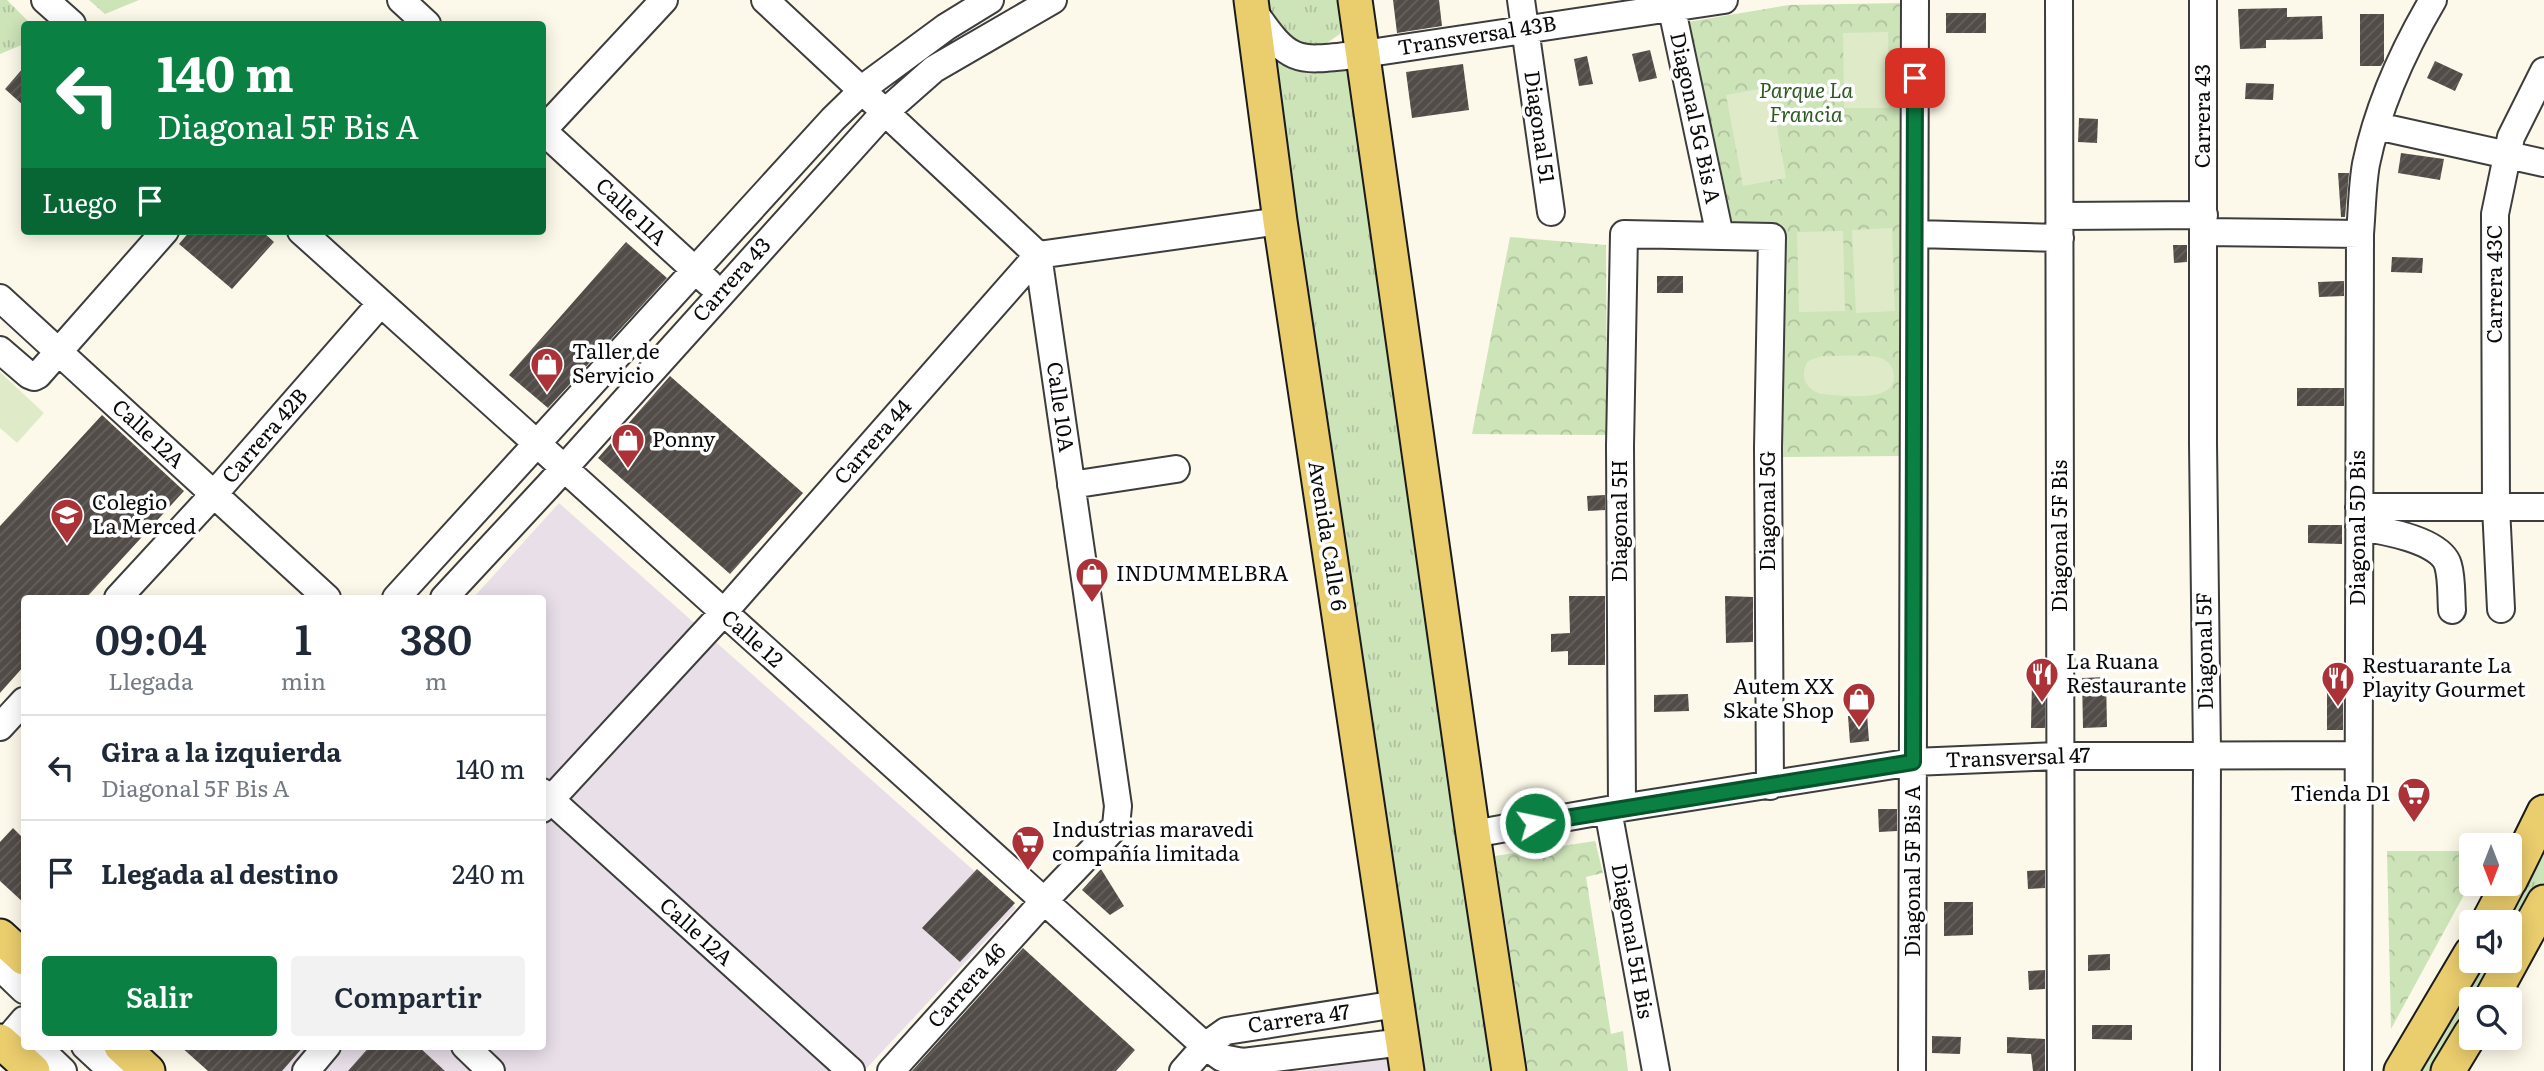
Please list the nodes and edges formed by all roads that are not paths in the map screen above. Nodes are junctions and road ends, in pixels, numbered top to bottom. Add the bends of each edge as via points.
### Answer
1 (45, 0) edge
2 (401, 0) edge
3 (664, 0) edge
4 (765, 0) edge
5 (990, 0) edge
6 (1355, 0) edge
7 (1521, 0) edge
8 (1724, 0) edge
9 (1915, 0) edge
10 (2059, 0) edge
11 (2203, 0) edge
12 (2433, 0) edge
13 (1045, 2) edge
14 (1252, 4) edge
15 (1670, 4) edge
16 (69, 21) edge
17 (424, 21) edge
18 (1525, 29) junction
19 (1363, 54) junction
20 (2544, 71) edge
21 (862, 91) junction
22 (884, 113) junction
23 (2377, 126) junction
24 (546, 127) edge
25 (546, 133) edge
26 (2507, 153) junction
27 (2544, 163) edge
28 (1551, 212) dead end
29 (1280, 221) junction
30 (2204, 223) junction
31 (2060, 227) junction
32 (1916, 234) junction
33 (2360, 234) junction
34 (161, 235) edge
35 (305, 235) edge
36 (1720, 236) junction
37 (1038, 256) junction
38 (696, 270) junction
39 (721, 293) junction
40 (0, 298) edge
41 (381, 303) junction
42 (0, 350) edge
43 (59, 352) junction
44 (537, 445) junction
45 (564, 469) junction
46 (1176, 469) dead end
47 (1071, 485) junction
48 (214, 494) junction
49 (2544, 507) edge
50 (2496, 508) junction
51 (2359, 517) junction
52 (121, 595) edge
53 (324, 595) edge
54 (399, 595) edge
55 (447, 595) edge
56 (2501, 609) dead end
57 (2452, 610) dead end
58 (723, 613) junction
59 (21, 704) edge
60 (0, 727) edge
61 (2207, 754) junction
62 (2358, 755) junction
63 (2059, 756) junction
64 (1913, 762) junction
65 (1770, 786) junction
66 (546, 799) edge
67 (546, 801) edge
68 (1615, 809) junction
69 (2544, 812) edge
70 (1473, 834) junction
71 (2522, 857) edge
72 (1044, 901) junction
73 (2544, 902) edge
74 (0, 936) edge
75 (21, 955) edge
76 (0, 967) edge
77 (2459, 973) edge
78 (21, 987) edge
79 (2498, 987) edge
80 (1398, 1004) junction
81 (1205, 1046) junction
82 (30, 1050) edge
83 (89, 1050) edge
84 (125, 1050) edge
85 (324, 1050) edge
86 (469, 1050) edge
87 (2461, 1050) edge
88 (1405, 1056) edge
89 (63, 1071) edge
90 (112, 1071) edge
91 (148, 1071) edge
92 (306, 1071) edge
93 (491, 1071) edge
94 (851, 1071) edge
95 (891, 1071) edge
96 (1183, 1071) edge
97 (1509, 1071) edge
98 (1656, 1071) edge
99 (1912, 1071) edge
100 (2061, 1071) edge
101 (2206, 1071) edge
102 (2358, 1071) edge
103 (2401, 1071) edge
104 (2448, 1071) edge

1 - 16 street
2 - 17 street
3 - 24 street
4 - 21 street
5 - 21 street, Carrera 43
6 - 19 main road
7 - 18 street, Diagonal 51
8 - 15 street, Transversal 43B
9 - 32 street, Diagonal 5F Bis A
10 - 31 street, Diagonal 5F Bis
11 - 30 street, Carrera 43
12 - 23 street, Diagonal 5D Bis via 2386,94
13 - 22 street, Carrera 43 via 934,69
14 - 19 street, Transversal 43B via 1274,41 1294,56
14 - 29 main road, Avenida Calle 6
15 - 18 street, Transversal 43B
15 - 36 street, Diagonal 5G Bis A
18 - 19 street, Transversal 43B
18 - 28 street, Diagonal 51
19 - 70 main road
20 - 26 street, Carrera 43C
21 - 22 street
21 - 38 street, Carrera 43
22 - 37 street
22 - 39 street, Carrera 43
23 - 26 street
23 - 33 street, Diagonal 5D Bis via 2366,165
25 - 38 street, Calle 11A
26 - 27 street
26 - 50 street, Carrera 43C via 2495,214
29 - 37 street
29 - 80 main road, Avenida Calle 6
30 - 31 street
30 - 33 street
30 - 61 street, Diagonal 5F
31 - 32 street
31 - 63 street, Diagonal 5F Bis
32 - 64 street, Diagonal 5F Bis A
33 - 51 street, Diagonal 5D Bis
34 - 43 street
35 - 41 street, Calle 12
36 - 65 street, Diagonal 5G via 1772,237
36 - 68 street, Diagonal 5H via 1624,234
37 - 47 street, Calle 10A
37 - 58 street, Carrera 44
38 - 39 street, Calle 11A
38 - 44 street, Carrera 43
39 - 45 street, Carrera 43
40 - 43 street, Calle 12A
41 - 44 street, Calle 12
41 - 48 street, Carrera 42B
42 - 43 street via 34,377
43 - 48 street, Calle 12A
44 - 45 street, Calle 12
44 - 54 street, Carrera 43
45 - 55 street, Carrera 43
45 - 58 street, Calle 12
46 - 47 street
47 - 72 street, Calle 10A via 1119,816 1115,826
48 - 52 street, Carrera 42B
48 - 53 street, Calle 12A
49 - 50 street
50 - 51 street
50 - 56 street, Carrera 43C
51 - 57 street via 2441,553 2448,564
51 - 62 street, Diagonal 5D Bis
58 - 66 street, Carrera 44
58 - 72 street, Calle 12
59 - 60 street
61 - 62 street, Transversal 47
61 - 63 street, Transversal 47
61 - 101 street, Diagonal 5F
62 - 102 street, Diagonal 5D Bis
63 - 64 street, Transversal 47
63 - 100 street, Diagonal 5F Bis
64 - 65 street, Transversal 47
64 - 99 street, Diagonal 5F Bis A
65 - 68 street, Transversal 47
67 - 94 street, Calle 12A
68 - 70 street, Transversal 47
68 - 98 street, Diagonal 5H Bis
69 - 71 main road
70 - 97 main road
72 - 81 street, Calle 12
72 - 95 street, Carrera 46
73 - 79 main road
74 - 75 main road
76 - 78 street
77 - 103 main road
80 - 81 street, Carrera 47 via 1237,1028
80 - 88 main road, Avenida Calle 6
81 - 88 street, Carrera 47 via 1222,1058 1243,1062
81 - 96 street, Carrera 47
82 - 89 street
83 - 90 street
84 - 91 main road
85 - 92 street
86 - 93 street
87 - 104 main road

